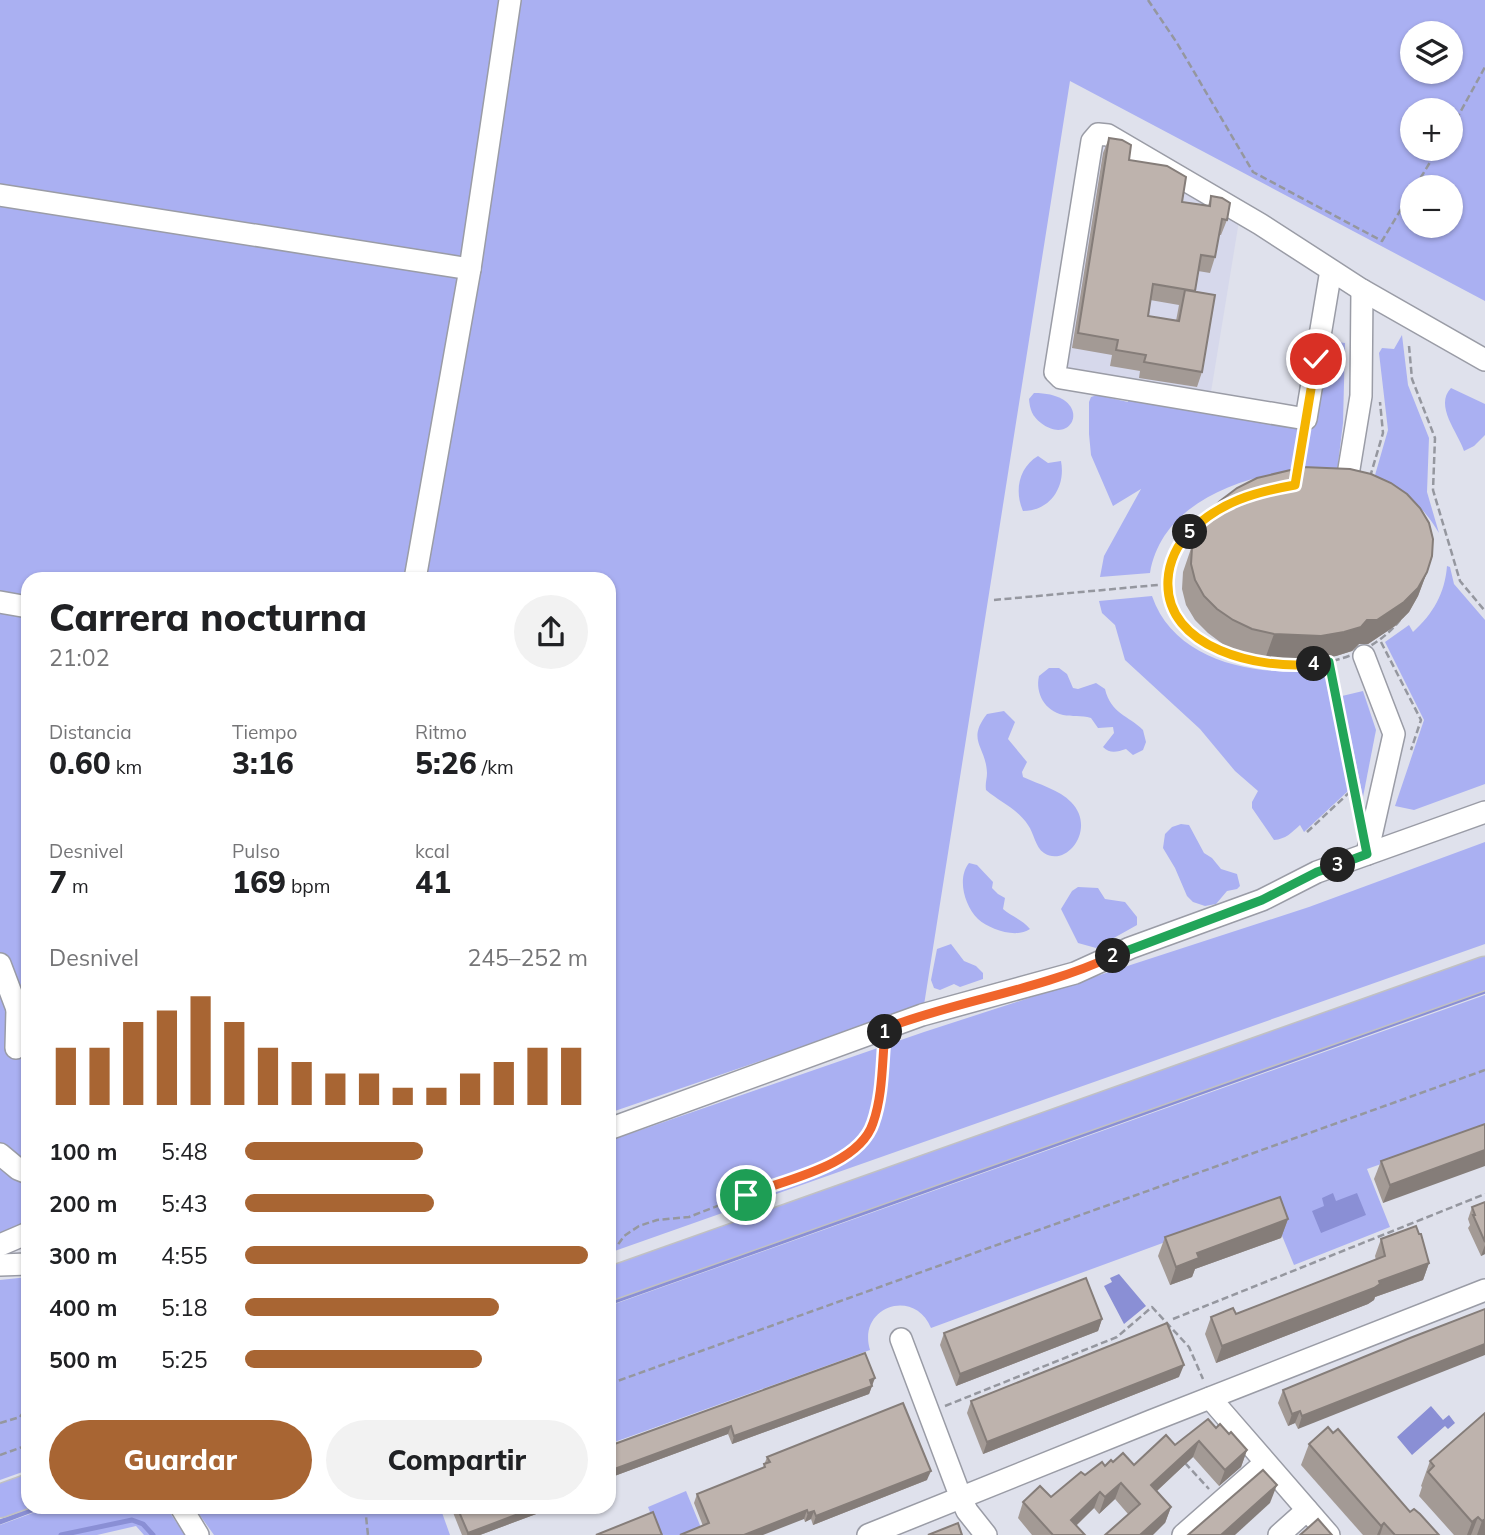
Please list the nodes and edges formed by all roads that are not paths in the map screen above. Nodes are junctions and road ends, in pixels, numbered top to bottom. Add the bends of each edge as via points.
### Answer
1 (510, 0) edge
2 (0, 195) edge
3 (470, 269) junction
4 (1331, 270) junction
5 (1362, 290) junction
6 (1485, 360) edge
7 (1347, 481) edge
8 (416, 572) edge
9 (0, 602) edge
10 (21, 606) edge
11 (1364, 656) dead end
12 (1485, 812) edge
13 (1367, 854) junction
14 (0, 964) edge
15 (1485, 973) edge
16 (21, 1013) edge
17 (21, 1020) edge
18 (15, 1050) edge
19 (616, 1126) edge
20 (0, 1154) edge
21 (21, 1170) edge
22 (21, 1236) edge
23 (21, 1246) edge
24 (0, 1247) edge
25 (21, 1264) edge
26 (0, 1265) edge
27 (616, 1282) edge
28 (1485, 1290) edge
29 (901, 1339) dead end
30 (1208, 1390) junction
31 (1265, 1463) junction
32 (21, 1494) edge
33 (961, 1498) junction
34 (0, 1501) edge
35 (1307, 1510) junction
36 (185, 1514) edge
37 (198, 1535) edge
38 (868, 1535) edge
39 (986, 1535) edge
40 (1182, 1535) edge
41 (1279, 1535) edge
42 (1329, 1535) edge

1 - 3 street
2 - 3 street
3 - 8 street
4 - 4 street via 1108,135 1098,134 1057,376 1306,419
4 - 5 street
5 - 6 street
5 - 7 street via 1361,396
9 - 10 street
11 - 13 street via 1394,734
12 - 13 street
13 - 19 street via 1075,973 922,1015
14 - 16 street
15 - 27 highway
17 - 18 street
20 - 21 street
22 - 24 street
23 - 24 street
25 - 26 street
28 - 30 street
29 - 33 street
30 - 31 street
30 - 33 street
31 - 35 street
31 - 40 street
32 - 34 highway
33 - 38 street
33 - 39 street
35 - 41 street
35 - 42 street
36 - 37 street

